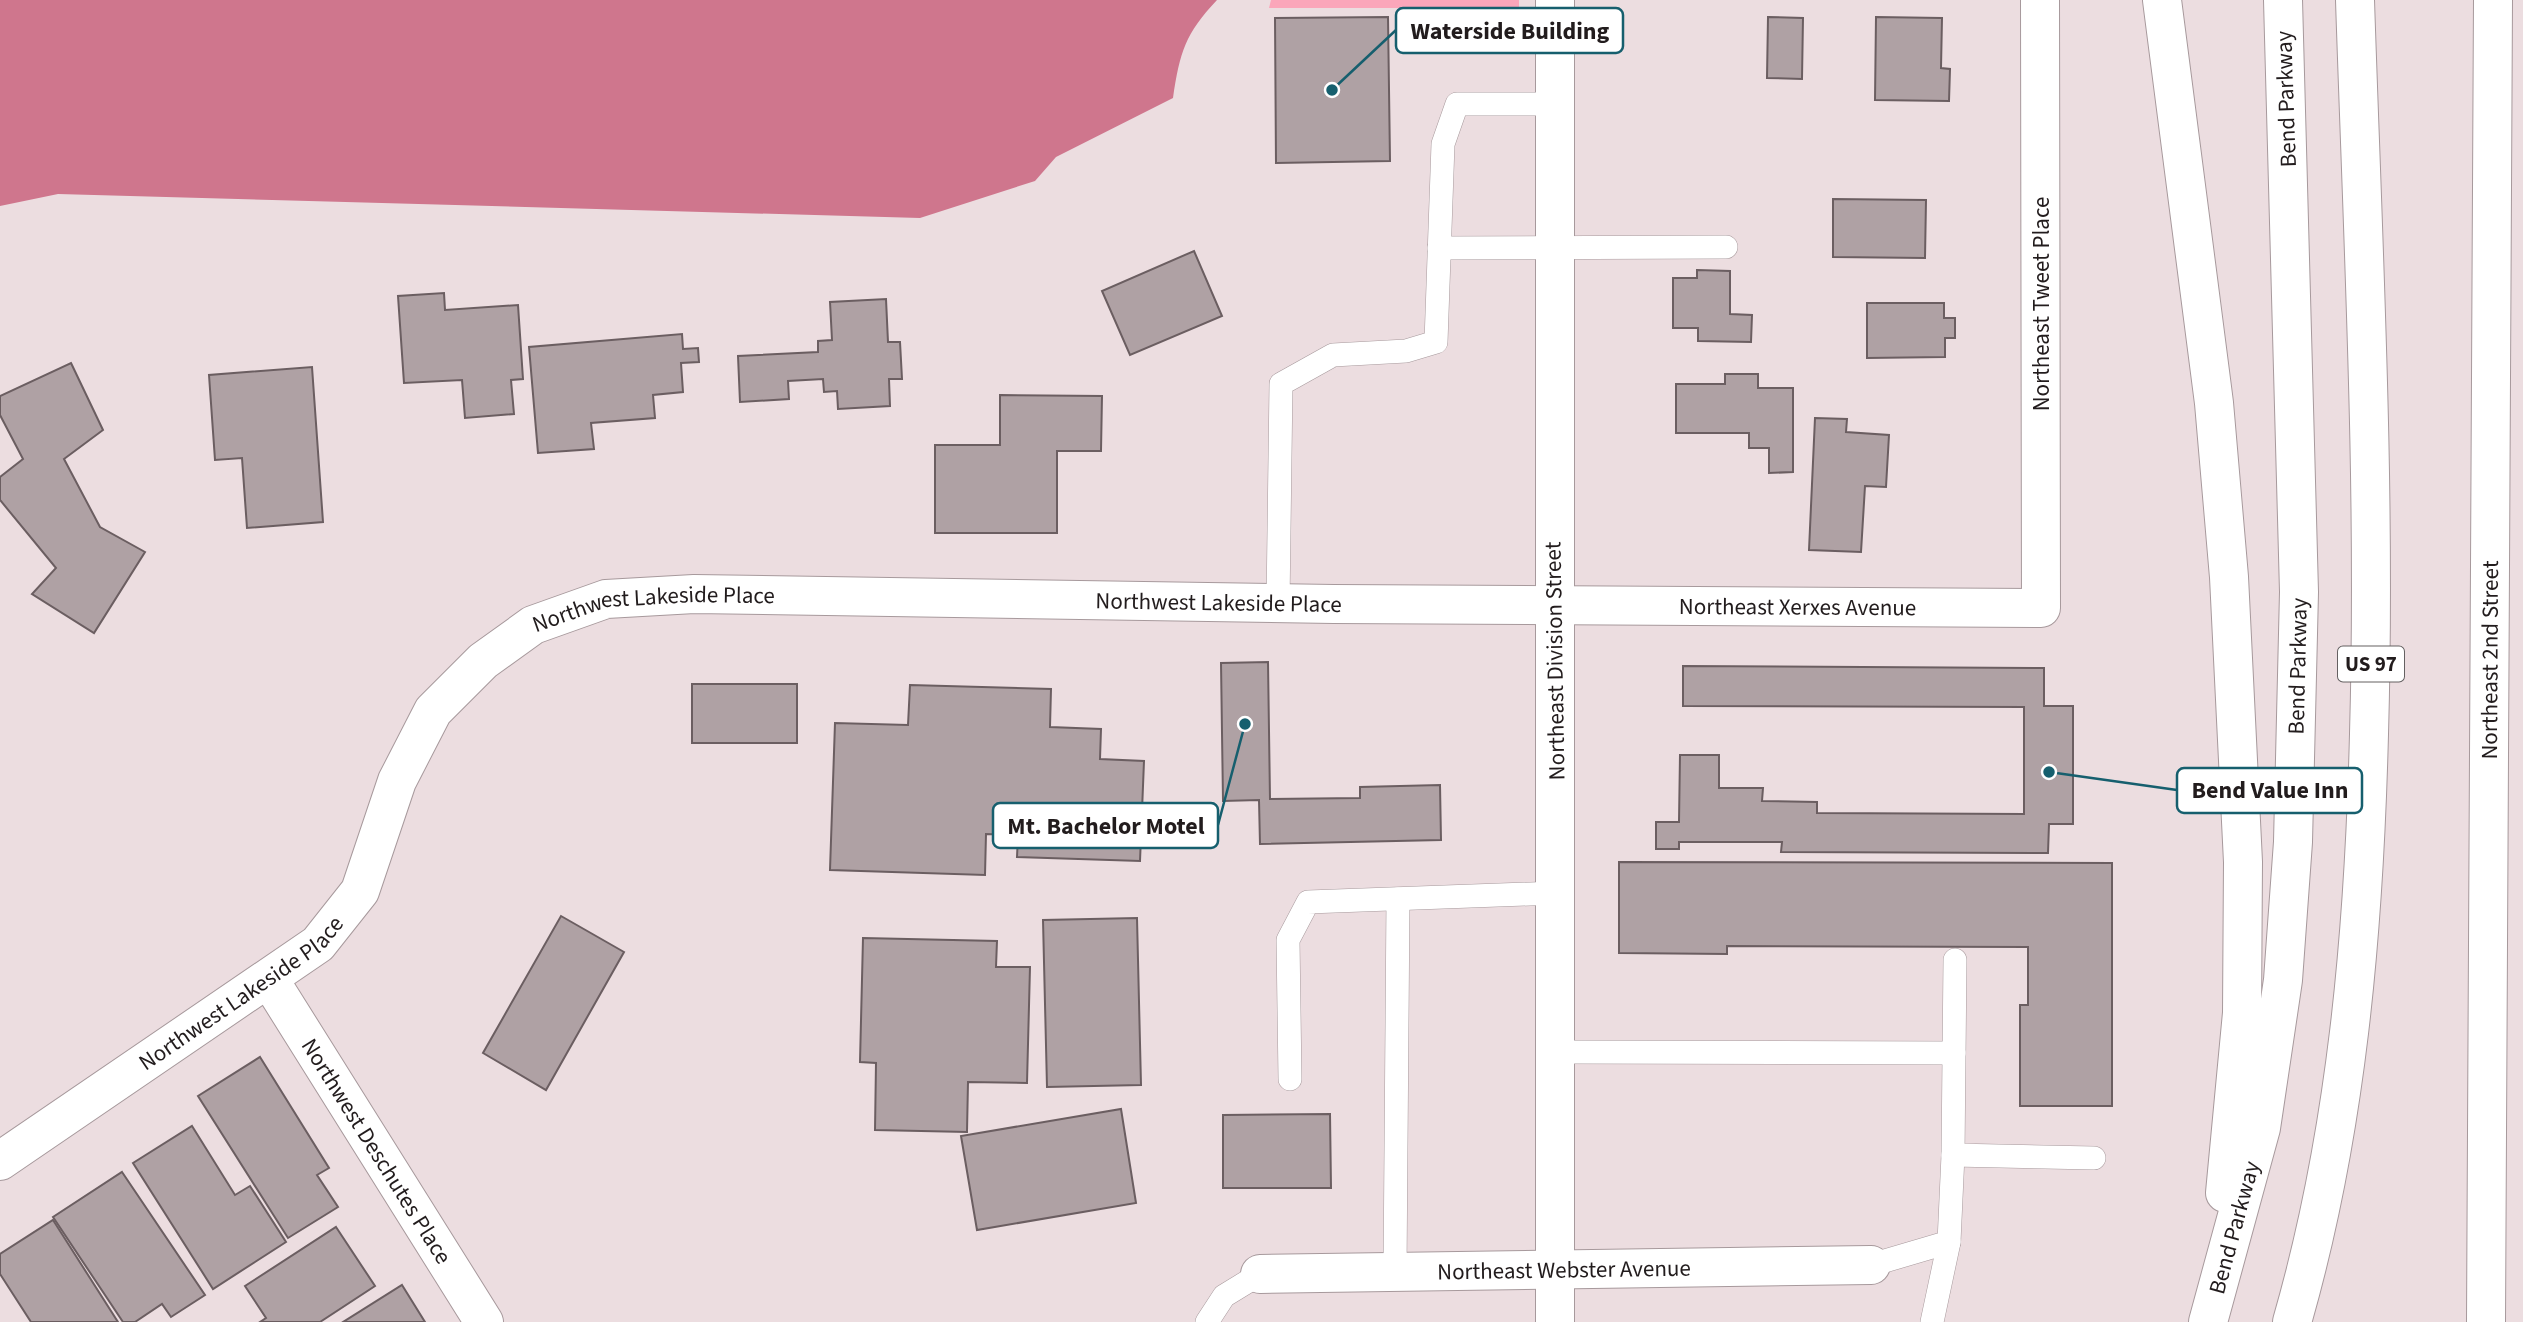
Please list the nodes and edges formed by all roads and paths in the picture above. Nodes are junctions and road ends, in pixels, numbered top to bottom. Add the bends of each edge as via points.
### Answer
1 (1556, 0) edge
2 (2040, 0) edge
3 (2162, 0) edge
4 (2283, 0) edge
5 (2355, 0) edge
6 (2493, 0) edge
7 (1554, 104) junction
8 (1726, 247) dead end
9 (1440, 248) junction
10 (1554, 249) junction
11 (1278, 604) junction
12 (1554, 606) junction
13 (2041, 608) joint
14 (1556, 893) junction
15 (1398, 899) junction
16 (1955, 960) dead end
17 (269, 979) junction
18 (1556, 1052) junction
19 (1954, 1053) junction
20 (1290, 1079) dead end
21 (1954, 1155) junction
22 (2094, 1158) dead end
23 (0, 1161) edge
24 (1949, 1242) junction
25 (1871, 1265) joint
26 (1556, 1268) junction
27 (1395, 1273) junction
28 (1260, 1274) joint
29 (2211, 1312) edge
30 (484, 1322) edge
31 (1207, 1322) edge
32 (1555, 1322) edge
33 (1932, 1322) edge
34 (2292, 1322) edge
35 (2486, 1322) edge

1 - 7 main road, Northeast Division Street
2 - 13 main road, Northeast Tweet Place
3 - 29 main road via 2214,403 2229,577 2243,862 2242,1013
4 - 29 main road, Bend Parkway via 2299,592 2293,842 2283,980 2261,1128
5 - 34 main road, US 97 via 2371,529 2366,855 2353,999 2330,1160
6 - 35 main road, Northeast 2nd Street
7 - 9 lane via 1457,104 1443,144
7 - 10 main road, Northeast Division Street
8 - 10 lane
9 - 10 lane
9 - 11 lane via 1436,342 1406,351 1333,355 1281,384
10 - 12 main road, Northeast Division Street
11 - 12 main road, Northwest Lakeside Place
11 - 17 main road, Northwest Lakeside Place via 694,594 606,599 533,625 482,661 433,711 397,781 360,891 318,944
12 - 13 main road, Northeast Xerxes Avenue
12 - 14 main road, Northeast Division Street
14 - 15 lane
14 - 18 main road, Northeast Division Street
15 - 20 lane via 1308,902 1289,940
15 - 27 lane
16 - 19 lane
17 - 23 main road, Northwest Lakeside Place
17 - 30 main road, Northwest Deschutes Place
18 - 19 lane
18 - 26 main road, Northeast Division Street
19 - 21 lane
21 - 22 lane
21 - 24 lane
24 - 25 lane
24 - 33 lane
25 - 26 main road, Northeast Webster Avenue
26 - 27 main road, Northeast Webster Avenue
26 - 32 main road, Northeast Division Street
27 - 28 main road, Northeast Webster Avenue
28 - 31 lane via 1224,1296

